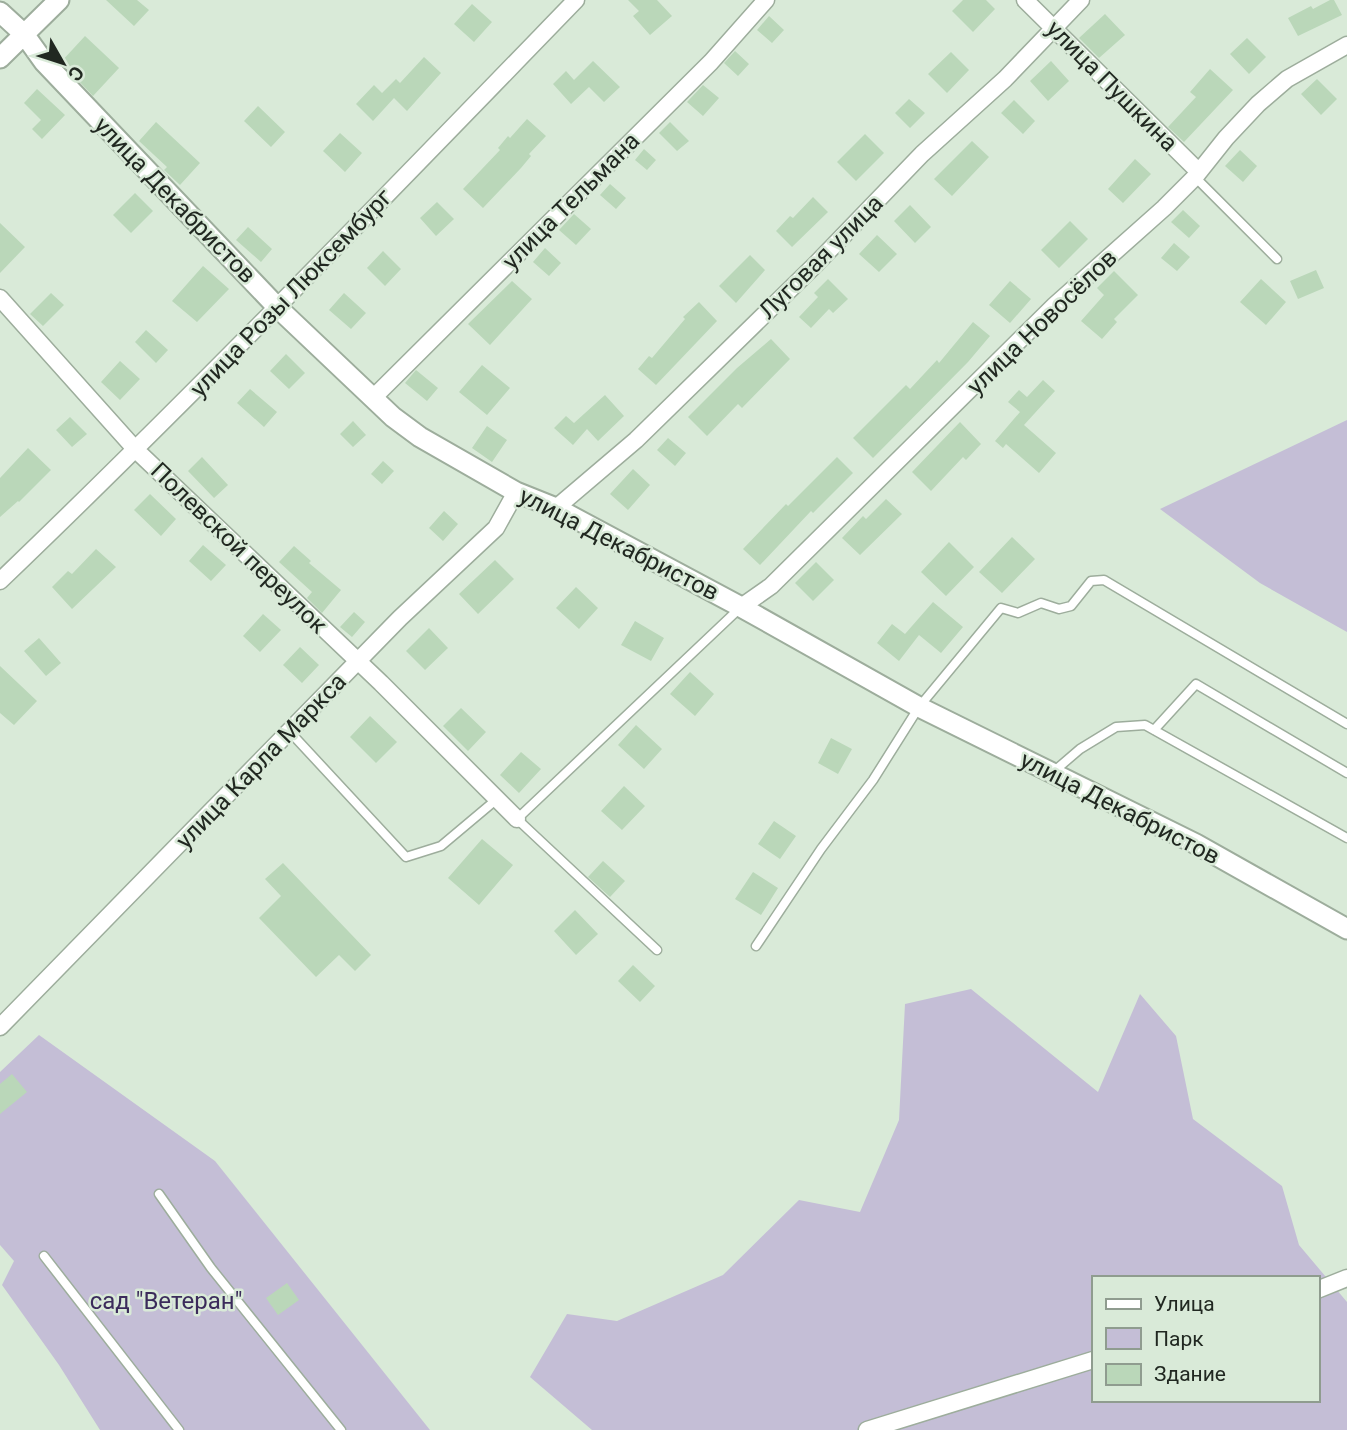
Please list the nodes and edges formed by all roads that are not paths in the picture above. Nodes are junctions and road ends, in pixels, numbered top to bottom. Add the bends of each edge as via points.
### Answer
1 (59, 0) edge
2 (576, 0) edge
3 (766, 0) edge
4 (1025, 0) edge
5 (1081, 0) edge
6 (0, 12) edge
7 (1053, 29) junction
8 (24, 34) junction
9 (1347, 45) edge
10 (0, 58) edge
11 (1197, 174) junction
12 (1277, 259) dead end
13 (0, 298) edge
14 (278, 308) junction
15 (373, 398) junction
16 (136, 450) junction
17 (516, 492) junction
18 (556, 508) junction
19 (0, 581) edge
20 (741, 607) junction
21 (358, 662) junction
22 (919, 707) junction
23 (1347, 724) edge
24 (1154, 730) junction
25 (290, 732) junction
26 (1052, 773) junction
27 (1347, 774) edge
28 (496, 799) junction
29 (517, 819) junction
30 (1347, 838) edge
31 (1347, 929) edge
32 (756, 946) dead end
33 (657, 950) dead end
34 (0, 1027) edge
35 (159, 1194) dead end
36 (44, 1256) dead end
37 (1347, 1278) edge
38 (1319, 1289) edge
39 (1092, 1360) edge
40 (179, 1430) edge
41 (341, 1430) edge
42 (867, 1430) edge

1 - 8 street
2 - 14 street, улица Розы Люксембург
3 - 15 street, улица Тельмана via 711,62
4 - 7 street, улица Пушкина
5 - 7 street, Луговая улица
6 - 8 street, улица Декабристов
7 - 11 street, улица Пушкина
7 - 18 street, Луговая улица via 636,440
8 - 10 street
8 - 14 street, улица Декабристов via 44,62
9 - 11 street, улица Новосёлов via 1287,79 1226,138
11 - 12 lane
11 - 20 street, улица Новосёлов via 1055,305 771,586
13 - 16 street, Полевской переулок
14 - 15 street, улица Декабристов
14 - 16 street, улица Розы Люксембург
15 - 17 street, улица Декабристов via 420,437
16 - 19 street, улица Розы Люксембург
16 - 21 street, Полевской переулок
17 - 18 street, улица Декабристов
17 - 21 street, улица Карла Маркса via 496,528
18 - 20 street, улица Декабристов
20 - 22 street, улица Декабристов
20 - 29 lane
21 - 25 street, улица Карла Маркса
21 - 28 street, Полевской переулок
22 - 23 lane via 1001,608 1018,613 1041,603 1059,609 1071,606 1091,581 1104,579
22 - 26 street, улица Декабристов
22 - 32 lane
24 - 26 lane via 1144,725 1116,727
24 - 27 lane via 1196,684
24 - 30 lane
25 - 28 lane via 406,857 441,846
25 - 34 street, улица Карла Маркса
26 - 31 street, улица Декабристов via 1196,844
28 - 29 street, Полевской переулок
29 - 33 lane
35 - 41 lane via 211,1268
36 - 40 lane
37 - 38 street
39 - 42 street

